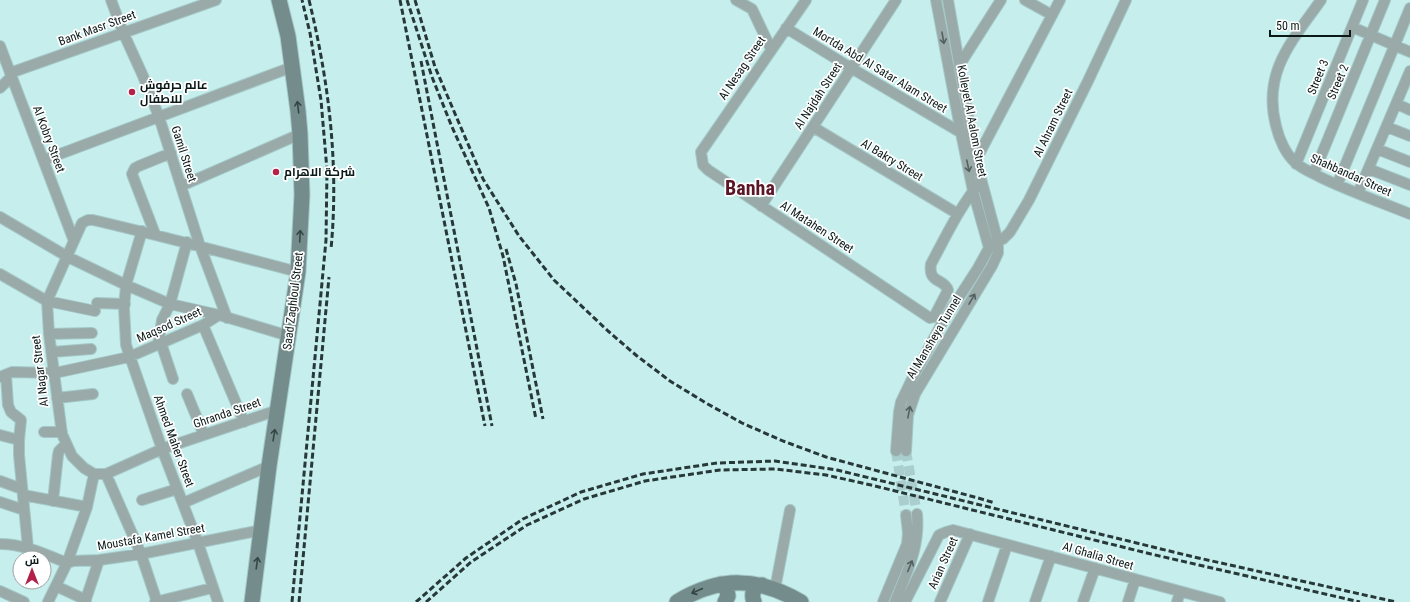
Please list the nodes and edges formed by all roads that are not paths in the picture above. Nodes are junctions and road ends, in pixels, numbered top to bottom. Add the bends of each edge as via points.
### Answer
1 (111, 0) edge
2 (216, 0) edge
3 (279, 0) edge
4 (736, 0) edge
5 (806, 0) edge
6 (896, 0) edge
7 (936, 0) edge
8 (948, 0) edge
9 (1001, 0) edge
10 (1024, 0) edge
11 (1060, 0) edge
12 (1126, 0) edge
13 (1321, 0) edge
14 (1363, 0) edge
15 (1385, 0) edge
16 (752, 4) edge
17 (1410, 8) edge
18 (1052, 15) junction
19 (1352, 27) junction
20 (786, 28) junction
21 (123, 32) junction
22 (1372, 35) junction
23 (0, 46) edge
24 (1395, 46) junction
25 (771, 49) junction
26 (1410, 52) edge
27 (959, 66) junction
28 (292, 67) junction
29 (851, 68) junction
30 (1410, 71) edge
31 (11, 76) junction
32 (0, 88) edge
33 (1397, 104) junction
34 (1410, 110) edge
35 (159, 117) junction
36 (813, 127) junction
37 (1387, 127) junction
38 (961, 133) junction
39 (300, 134) junction
40 (1410, 136) edge
41 (972, 138) junction
42 (1377, 149) junction
43 (701, 152) joint
44 (171, 153) junction
45 (44, 160) junction
46 (976, 160) junction
47 (1410, 162) edge
48 (1296, 164) junction
49 (1369, 169) junction
50 (1314, 173) junction
51 (981, 181) junction
52 (1337, 185) junction
53 (181, 186) junction
54 (1410, 186) edge
55 (973, 191) junction
56 (1358, 193) junction
57 (761, 206) junction
58 (958, 214) junction
59 (1410, 214) edge
60 (0, 217) edge
61 (142, 231) junction
62 (155, 234) junction
63 (74, 241) junction
64 (187, 242) junction
65 (998, 242) junction
66 (988, 245) junction
67 (200, 246) junction
68 (68, 257) junction
69 (298, 272) junction
70 (0, 274) edge
71 (126, 285) junction
72 (47, 301) junction
73 (124, 304) junction
74 (170, 304) junction
75 (223, 316) junction
76 (203, 326) junction
77 (92, 333) dead end
78 (49, 334) junction
79 (289, 336) junction
80 (159, 344) junction
81 (91, 349) dead end
82 (52, 352) junction
83 (129, 356) junction
84 (54, 373) junction
85 (3, 376) edge
86 (173, 379) dead end
87 (93, 394) dead end
88 (187, 394) dead end
89 (57, 398) junction
90 (278, 410) junction
91 (244, 422) junction
92 (44, 432) dead end
93 (62, 432) junction
94 (0, 435) edge
95 (204, 435) junction
96 (19, 440) junction
97 (66, 444) junction
98 (162, 449) junction
99 (269, 466) junction
100 (94, 474) junction
101 (106, 474) junction
102 (0, 481) edge
103 (177, 489) junction
104 (22, 492) junction
105 (142, 500) dead end
106 (53, 501) junction
107 (0, 502) edge
108 (183, 503) junction
109 (87, 507) junction
110 (24, 510) junction
111 (790, 510) dead end
112 (917, 514) tunnel mouth
113 (906, 515) tunnel mouth
114 (262, 530) junction
115 (970, 534) junction
116 (0, 539) edge
117 (198, 543) junction
118 (0, 544) edge
119 (13, 544) junction
120 (1007, 545) junction
121 (28, 548) junction
122 (141, 554) junction
123 (1051, 556) junction
124 (98, 560) junction
125 (67, 563) junction
126 (1095, 568) junction
127 (1135, 580) junction
128 (721, 584) junction
129 (56, 586) junction
130 (769, 587) junction
131 (212, 588) junction
132 (0, 591) edge
133 (1180, 592) junction
134 (86, 601) edge
135 (24, 602) edge
136 (48, 602) edge
137 (156, 602) edge
138 (218, 602) edge
139 (252, 602) edge
140 (677, 602) edge
141 (725, 602) edge
142 (754, 602) edge
143 (801, 602) edge
144 (883, 602) edge
145 (895, 602) edge
146 (905, 602) edge
147 (940, 602) edge
148 (988, 602) edge
149 (1035, 602) edge
150 (1083, 602) edge
151 (1128, 602) edge
152 (1176, 602) edge
153 (1219, 602) edge

1 - 21 street, Gamil Street
2 - 21 street, Bank Masr Street
3 - 28 main road, Saad Zaghloul Street
4 - 16 street
5 - 20 street, Al Nesag Street
6 - 29 street, Al Najdah Street
7 -> 38 street, Kolleyet Al Aalom Street
8 - 27 street, Kolleyet Al Aalom Street
9 - 27 street
10 - 18 street
11 - 18 street
12 - 65 street, Al Ahram Street via 1029,200 1010,232
13 - 48 street, Shahbandar Street via 1280,60 1274,78 1272,96 1276,126 1285,149
14 - 19 street, Street 3
15 - 22 street, Street 2
16 - 25 street
17 - 24 street
18 - 46 street
19 - 22 street
19 - 48 street, Street 3
20 - 25 street, Al Nesag Street
20 - 29 street, Mortda Abd Al Satar Alam Street
21 - 31 street, Bank Masr Street
21 - 35 street, Gamil Street
22 - 24 street
22 - 50 street, Street 2
23 - 31 street, Al Kobry Street
24 - 26 street
24 - 52 street
25 - 43 street, Al Nesag Street
27 - 41 street, Kolleyet Al Aalom Street
28 - 35 street
39 -> 28 main road, Saad Zaghloul Street
29 - 36 street, Al Najdah Street
29 - 38 street, Mortda Abd Al Satar Alam Street
30 - 33 street
31 - 32 street, Bank Masr Street
31 - 45 street, Al Kobry Street
33 - 34 street
33 - 37 street
35 - 44 street, Gamil Street
35 - 45 street
36 - 57 street, Al Najdah Street
36 - 58 street, Al Bakry Street
37 - 40 street
37 - 42 street
38 - 41 street, Mortda Abd Al Satar Alam Street
38 -> 55 street, Kolleyet Al Aalom Street
39 - 53 street
69 -> 39 main road, Saad Zaghloul Street via 302,195
41 - 46 street, Kolleyet Al Aalom Street
42 - 47 street
42 - 49 street
43 - 57 street, Al Matahen Street via 703,165 708,170
44 - 53 street, Gamil Street
44 - 62 street via 135,168 132,174
45 - 63 street, Al Kobry Street
46 - 51 street, Kolleyet Al Aalom Street
48 - 50 street, Shahbandar Street
49 - 54 street
49 - 56 street
50 - 52 street, Shahbandar Street
51 - 55 street
51 - 65 street, Kolleyet Al Aalom Street
52 - 56 street, Shahbandar Street
53 - 67 street, Gamil Street
55 - 58 street
55 - 66 street, Kolleyet Al Aalom Street
56 - 59 street, Shahbandar Street
57 - 58 street, Al Matahen Street via 928,317 934,317 948,293 946,286 936,281 930,270
60 - 68 street
61 - 62 street, Al Nagar Street
61 - 63 street, Al Nagar Street via 88,220 82,223
61 - 71 street, Ahmed Maher Street
62 - 64 street, Al Nagar Street
63 - 68 street, Al Nagar Street
64 - 67 street, Al Nagar Street
64 - 74 street
65 - 66 street, Al Ahram Street
66 -> 65 street, Al Mansheya Tunnel via 988,251 941,325 901,402 898,420 901,451 915,394 992,266 999,250
67 - 69 street, Al Nagar Street
67 - 75 street, Gamil Street
68 - 71 street
68 - 72 street, Al Nagar Street
69 - 79 main road, Saad Zaghloul Street
70 - 72 street
71 - 73 street, Ahmed Maher Street
71 - 74 street
72 - 73 street via 96,307
72 - 78 street, Al Nagar Street
73 - 83 street, Ahmed Maher Street via 124,334
74 - 75 street
74 - 80 street via 162,320
75 - 76 street, Maqsod Street
75 - 79 street
76 - 80 street, Maqsod Street
76 - 91 street
77 - 78 street
78 - 82 street, Al Nagar Street
79 - 90 main road, Saad Zaghloul Street
80 - 83 street, Maqsod Street
80 - 86 street
81 - 82 street
82 - 84 street, Al Nagar Street
83 - 84 street, Maqsod Street
83 - 98 street, Ahmed Maher Street
84 - 85 street, Maqsod Street via 12,372
84 - 89 street, Al Nagar Street
85 - 96 street via 8,405 11,412 21,420
87 - 89 street
88 - 95 street
89 - 93 street, Al Nagar Street
90 - 91 street, Ghranda Street
99 -> 90 main road, Saad Zaghloul Street
91 - 95 street, Ghranda Street
92 - 93 street
93 - 97 street, Al Nagar Street
94 - 96 street
95 - 98 street, Ghranda Street
96 - 104 street
97 - 100 street, Al Nagar Street via 72,456
97 - 106 street via 58,455
98 - 101 street, Ghranda Street
98 - 103 street, Ahmed Maher Street
99 - 108 street
99 - 114 main road, Saad Zaghloul Street
100 - 101 street
100 - 109 street
101 - 122 street
102 - 104 street
103 - 105 street
103 - 108 street, Ahmed Maher Street
104 - 106 street
104 - 110 street
106 - 109 street
107 - 110 street
108 - 117 street, Ahmed Maher Street
109 - 125 street
110 - 121 street
111 - 130 street
145 -> 112 street via 915,552 918,538
113 - 144 street via 907,544
114 - 117 street, Moustafa Kamel Street
139 -> 114 main road, Saad Zaghloul Street
115 - 120 street, Al Ghalia Street
115 - 146 street, Al Ghalia Street via 954,530 939,535
115 - 147 street, Arian Street
116 - 119 street
117 - 122 street, Moustafa Kamel Street
117 - 131 street, Ahmed Maher Street
118 - 119 street, Moustafa Kamel Street
119 - 121 street, Moustafa Kamel Street
120 - 123 street, Al Ghalia Street
120 - 148 street
121 - 125 street, Moustafa Kamel Street
122 - 124 street, Moustafa Kamel Street
122 - 137 street
123 - 126 street, Al Ghalia Street
123 - 149 street
124 - 125 street, Moustafa Kamel Street
124 - 134 street
125 - 129 street
126 - 127 street, Al Ghalia Street
126 - 150 street
127 - 133 street, Al Ghalia Street
127 - 151 street
128 - 130 main road via 743,582
128 -> 140 main road via 697,591
128 - 141 main road via 727,590
129 - 134 street
129 - 136 street
130 - 142 main road via 755,588
130 - 143 main road
131 - 137 street
131 - 138 street, Ahmed Maher Street
132 - 135 street
133 - 152 street
133 - 153 street, Al Ghalia Street

